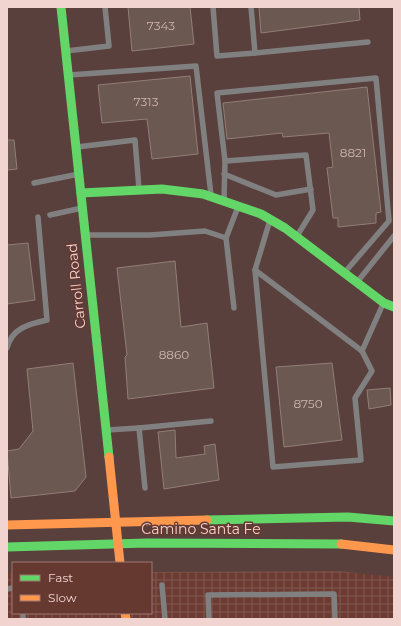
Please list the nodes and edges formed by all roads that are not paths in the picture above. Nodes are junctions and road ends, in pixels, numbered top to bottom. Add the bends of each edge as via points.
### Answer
1 (61, 7) edge
2 (105, 7) edge
3 (212, 7) edge
4 (251, 7) edge
5 (368, 42) dead end
6 (66, 51) junction
7 (255, 53) junction
8 (68, 75) junction
9 (76, 147) junction
10 (225, 161) junction
11 (79, 174) junction
12 (224, 174) junction
13 (34, 183) dead end
14 (311, 189) junction
15 (139, 190) junction
16 (81, 192) junction
17 (211, 197) junction
18 (224, 201) junction
19 (238, 206) junction
20 (82, 208) junction
21 (50, 215) dead end
22 (38, 217) dead end
23 (270, 220) junction
24 (85, 235) junction
25 (394, 236) edge
26 (296, 237) junction
27 (226, 238) junction
28 (255, 270) junction
29 (344, 273) junction
30 (357, 283) junction
31 (384, 303) junction
32 (394, 307) edge
33 (234, 308) dead end
34 (7, 348) edge
35 (362, 351) junction
36 (210, 421) dead end
37 (139, 428) junction
38 (105, 430) junction
39 (145, 488) dead end
40 (115, 521) junction
41 (394, 521) edge
42 (7, 524) edge
43 (119, 544) junction
44 (7, 547) edge
45 (394, 550) edge
46 (120, 562) edge
47 (162, 584) dead end
48 (165, 619) edge
49 (209, 619) edge
50 (334, 619) edge

1 - 6 main road, Carroll Road
2 - 6 lane via 109,46
3 - 7 lane via 217,56
4 - 7 lane
5 - 7 lane
6 - 8 main road, Carroll Road
8 - 9 main road, Carroll Road
8 - 17 lane via 196,66
9 - 11 main road, Carroll Road
9 - 15 lane via 135,140
10 - 12 lane
10 - 14 lane via 306,155
10 - 29 lane via 217,93 376,78 389,221
11 - 13 lane
11 - 16 main road, Carroll Road
12 - 14 lane via 276,195
12 - 18 lane
14 - 26 lane via 313,210
15 - 16 main road
15 - 17 main road via 162,188
16 - 20 main road, Carroll Road
17 - 18 main road
18 - 19 main road
19 - 23 main road
19 - 27 lane
20 - 21 lane
20 - 24 main road, Carroll Road
22 - 34 lane via 48,320 29,324 18,330
23 - 26 main road
23 - 28 lane
24 - 27 lane via 150,235 205,231
24 - 38 main road, Carroll Road
25 - 30 lane
26 - 29 main road
27 - 33 lane
28 - 35 lane
28 - 35 lane via 273,467 361,460 355,398 372,371
29 - 30 main road
30 - 31 main road
31 - 32 main road
31 - 35 lane
36 - 37 lane
37 - 38 lane
37 - 39 lane
38 - 40 main road, Carroll Road
40 - 41 main road, Camino Santa Fe via 348,517
40 - 42 main road, Camino Santa Fe
40 - 43 main road, Carroll Road
43 - 44 main road, Camino Santa Fe
43 - 45 main road, Camino Santa Fe via 353,544
43 - 46 main road, Carroll Road
47 - 48 lane
49 - 50 lane via 208,595 334,594

